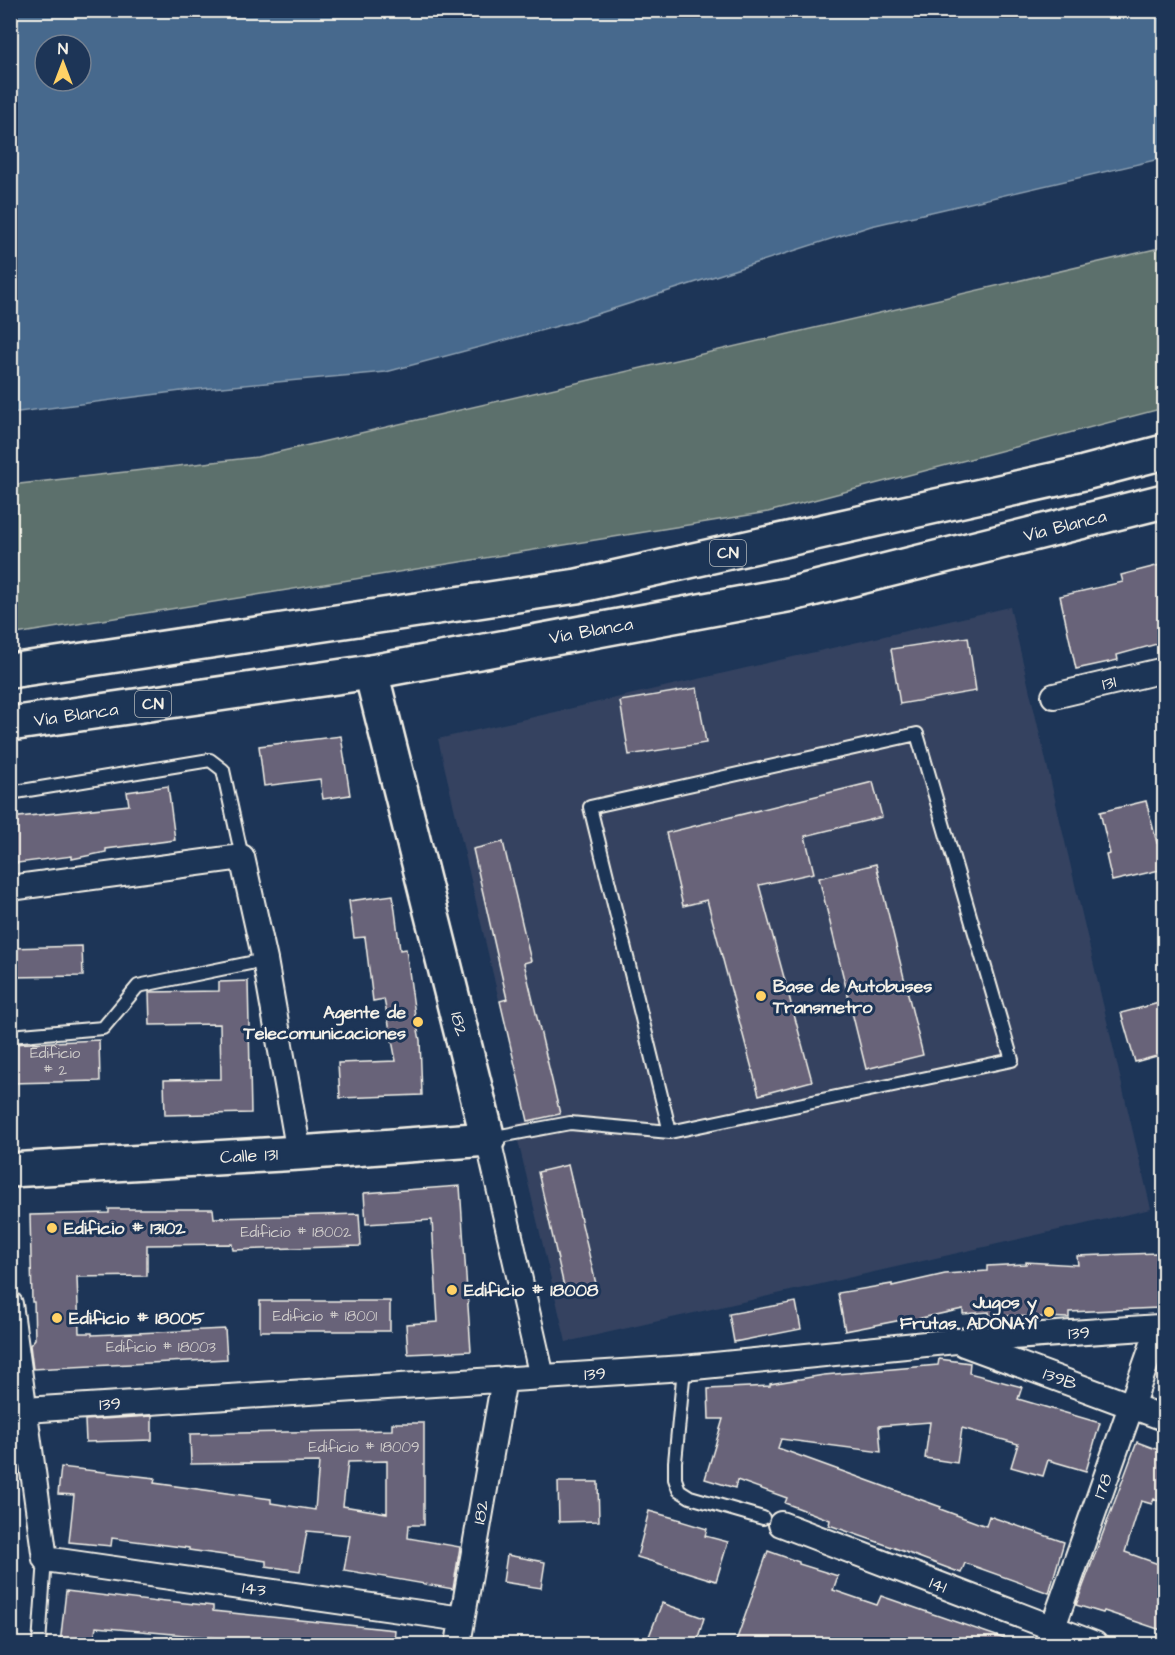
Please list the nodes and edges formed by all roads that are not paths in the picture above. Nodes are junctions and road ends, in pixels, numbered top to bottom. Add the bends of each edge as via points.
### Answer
1 (1164, 452) edge
2 (1164, 501) edge
3 (110, 656) junction
4 (10, 659) edge
5 (1164, 670) edge
6 (10, 671) edge
7 (370, 672) junction
8 (1054, 696) dead end
9 (10, 724) edge
10 (10, 794) edge
11 (242, 857) junction
12 (10, 888) edge
13 (265, 960) junction
14 (10, 1036) edge
15 (670, 1132) junction
16 (488, 1139) junction
17 (299, 1154) junction
18 (10, 1170) edge
19 (10, 1304) edge
20 (1162, 1326) edge
21 (956, 1341) junction
22 (684, 1368) junction
23 (542, 1377) junction
24 (504, 1379) junction
25 (1131, 1405) junction
26 (25, 1410) junction
27 (1164, 1418) edge
28 (772, 1521) joint
29 (45, 1559) junction
30 (462, 1619) junction
31 (1050, 1637) edge
32 (39, 1644) edge
33 (458, 1644) edge
34 (1095, 1644) edge

1 - 3 main road, CN via 577,586
2 - 7 main road, Vía Blanca / CN via 792,594
3 - 4 lane
3 - 6 main road, CN
5 - 8 street, 131
7 - 9 main road, Vía Blanca / CN
7 - 16 main road, 182
10 - 11 lane via 210,760 223,770
11 - 12 street
11 - 13 street
13 - 14 lane via 138,986 104,1028
13 - 17 street
15 - 15 lane via 590,807 917,734 1012,1060
15 - 16 lane via 570,1123
16 - 17 main road, Calle 131
16 - 23 street, 182
17 - 18 main road, Calle 131
19 - 26 street
20 - 21 street, 139
20 - 25 street, 178
21 - 22 street, 139
21 - 25 street, 139B
22 - 23 street, 139
22 - 28 lane via 675,1462 679,1490 690,1497
23 - 24 street, 139
24 - 26 street, 139
24 - 30 street, 182
25 - 27 street, 139B
25 - 31 street, 178
26 - 29 street
28 - 31 street, 141
29 - 30 street, 143
29 - 32 lane
30 - 33 street, 182
31 - 34 street, 141

